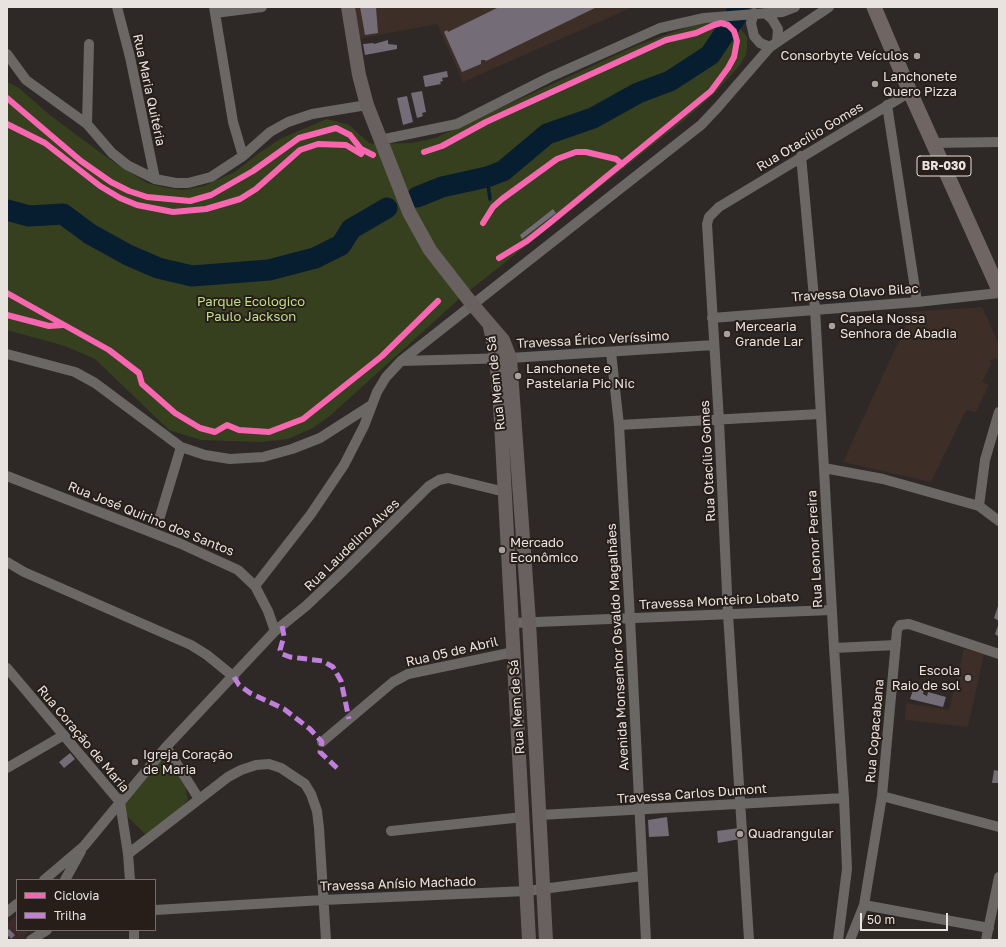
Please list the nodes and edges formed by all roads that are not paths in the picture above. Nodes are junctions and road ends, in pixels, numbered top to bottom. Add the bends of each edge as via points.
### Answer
1 (117, 7) edge
2 (262, 7) edge
3 (348, 7) edge
4 (795, 7) edge
5 (829, 7) edge
6 (874, 7) edge
7 (214, 10) edge
8 (754, 13) junction
9 (765, 13) junction
10 (89, 44) dead end
11 (774, 44) junction
12 (7, 54) edge
13 (910, 92) junction
14 (367, 105) junction
15 (887, 105) junction
16 (87, 124) junction
17 (380, 140) junction
18 (999, 142) edge
19 (934, 143) junction
20 (243, 156) junction
21 (801, 156) junction
22 (155, 179) junction
23 (999, 290) edge
24 (999, 293) edge
25 (917, 302) junction
26 (472, 304) junction
27 (815, 309) junction
28 (712, 318) junction
29 (714, 345) junction
30 (611, 352) junction
31 (7, 354) edge
32 (503, 358) junction
33 (401, 361) junction
34 (370, 406) junction
35 (999, 412) edge
36 (820, 414) junction
37 (719, 421) junction
38 (619, 424) junction
39 (180, 447) junction
40 (824, 468) junction
41 (7, 476) edge
42 (505, 495) junction
43 (520, 499) junction
44 (979, 506) junction
45 (999, 521) edge
46 (158, 523) dead end
47 (7, 562) edge
48 (255, 586) junction
49 (832, 610) junction
50 (728, 614) junction
51 (630, 618) junction
52 (529, 622) junction
53 (512, 623) junction
54 (276, 631) junction
55 (896, 645) junction
56 (834, 648) junction
57 (514, 652) junction
58 (999, 654) edge
59 (8, 670) edge
60 (234, 677) junction
61 (64, 735) junction
62 (322, 742) dead end
63 (166, 747) junction
64 (7, 768) edge
65 (882, 796) junction
66 (844, 798) junction
67 (199, 799) junction
68 (120, 802) junction
69 (742, 803) junction
70 (639, 811) junction
71 (540, 815) junction
72 (524, 817) junction
73 (999, 827) edge
74 (392, 831) dead end
75 (84, 846) junction
76 (128, 854) junction
77 (642, 876) junction
78 (999, 878) edge
79 (45, 879) edge
80 (66, 879) edge
81 (130, 879) edge
82 (544, 890) junction
83 (527, 891) junction
84 (323, 900) junction
85 (16, 905) edge
86 (864, 905) junction
87 (156, 910) edge
88 (7, 912) edge
89 (988, 928) junction
90 (45, 931) edge
91 (35, 935) edge
92 (326, 940) edge
93 (529, 940) edge
94 (546, 940) edge
95 (646, 940) edge
96 (749, 940) edge
97 (838, 940) edge
98 (850, 940) edge
99 (986, 940) edge

1 - 22 street, Rua Maria Quitéria
2 - 7 street
3 - 14 street, Rua Mem de Sá via 359,75
4 - 9 street via 782,12
5 - 11 street
6 - 13 main road, BR-030
7 - 20 street via 233,122
8 - 9 street
8 - 11 street via 751,24 754,36 760,43
8 - 17 street via 704,18 660,28 550,77 457,124
9 - 11 street via 778,29
10 - 16 street
11 - 26 street via 701,125
12 - 16 street via 26,80
13 - 15 street, Rua Otacílio Gomes
13 - 19 main road, BR-030
14 - 17 street, Rua Mem de Sá
14 - 20 street via 312,114 288,122 270,132
15 - 21 street, Rua Otacílio Gomes
15 - 25 street
16 - 22 street via 112,153 127,165
17 - 26 street, Rua Mem de Sá via 423,240
18 - 19 street
19 - 23 main road, BR-030
20 - 22 street via 224,170 201,181 176,183
21 - 27 street, Rua Leonor Pereira
21 - 28 street, Rua Otacílio Gomes via 719,207 709,217 706,235
24 - 25 street, Travessa Olavo Bilac
25 - 27 street, Travessa Olavo Bilac
26 - 32 street, Rua Mem de Sá via 503,340
26 - 33 street
27 - 28 street, Travessa Olavo Bilac
27 - 36 street, Rua Leonor Pereira
28 - 29 street, Rua Otacílio Gomes
29 - 30 street, Travessa Érico Veríssimo
29 - 37 street, Rua Otacílio Gomes
30 - 32 street, Travessa Érico Veríssimo
30 - 38 street, Avenida Monsenhor Osvaldo Magalhães
31 - 39 street via 75,372 95,383
32 - 33 street, Travessa Érico Veríssimo
32 - 42 street, Rua Mem de Sá
32 - 43 street, Rua Mem de Sá
33 - 34 street via 386,376
34 - 39 street via 320,438 263,457 230,458 205,455
34 - 48 street via 364,426 344,465
35 - 44 street via 985,460
36 - 37 street
36 - 40 street, Rua Leonor Pereira
37 - 38 street
37 - 50 street, Rua Otacílio Gomes
38 - 51 street, Avenida Monsenhor Osvaldo Magalhães
39 - 46 street
40 - 44 street via 883,479
40 - 49 street, Rua Leonor Pereira
41 - 48 street, Rua José Quirino dos Santos via 186,546 238,570
42 - 43 street, Rua Laudelino Alves
42 - 53 street, Rua Mem de Sá
42 - 54 street, Rua Laudelino Alves via 448,478 439,480 429,486 391,526
43 - 52 street, Rua Mem de Sá
44 - 45 street
47 - 60 street via 24,572 190,645
48 - 54 street, Rua José Quirino dos Santos
49 - 50 street, Travessa Monteiro Lobato
49 - 56 street, Rua Leonor Pereira
50 - 51 street, Travessa Monteiro Lobato
50 - 69 street, Rua Otacílio Gomes
51 - 52 street, Travessa Monteiro Lobato
51 - 70 street, Avenida Monsenhor Osvaldo Magalhães
52 - 53 street, Travessa Monteiro Lobato
52 - 71 street, Rua Mem de Sá
53 - 57 street, Rua Mem de Sá
54 - 60 street, Rua Laudelino Alves
55 - 56 street
55 - 58 street, Rua Copacabana via 900,625 909,624
55 - 65 street, Rua Copacabana
56 - 66 street, Rua Leonor Pereira
57 - 62 street, Rua 05 de Abril via 408,674 393,682
57 - 72 street, Rua Mem de Sá
59 - 61 street, Rua Coração de Maria
60 - 63 street, Rua Laudelino Alves
61 - 64 street
61 - 68 street, Rua Coração de Maria
63 - 67 street
63 - 68 street, Rua Laudelino Alves
65 - 73 street
65 - 86 street, Rua Copacabana
66 - 69 street, Travessa Carlos Dumont
66 - 97 street, Rua Leonor Pereira via 847,868
67 - 76 street
67 - 84 street via 228,777 256,765 269,764 281,768 301,780 311,794 317,811
68 - 75 street, Rua Laudelino Alves
68 - 76 street, Rua Coração de Maria
69 - 70 street, Travessa Carlos Dumont
69 - 96 street, Rua Otacílio Gomes
70 - 71 street, Travessa Carlos Dumont
70 - 77 street, Avenida Monsenhor Osvaldo Magalhães
71 - 82 street, Rua Mem de Sá
72 - 74 street
72 - 83 street, Rua Mem de Sá
75 - 79 street, Rua Laudelino Alves
75 - 80 street, Rua Laudelino Alves
76 - 81 street, Rua Coração de Maria
77 - 82 street, Travessa Anísio Machado
77 - 95 street, Avenida Monsenhor Osvaldo Magalhães
78 - 89 street
82 - 83 street, Travessa Anísio Machado
82 - 94 street, Rua Mem de Sá
83 - 84 street, Travessa Anísio Machado
83 - 93 street, Rua Mem de Sá
84 - 87 street, Travessa Anísio Machado
84 - 92 street
85 - 88 street
86 - 89 street
86 - 98 street, Rua Copacabana
89 - 99 street
90 - 91 street

